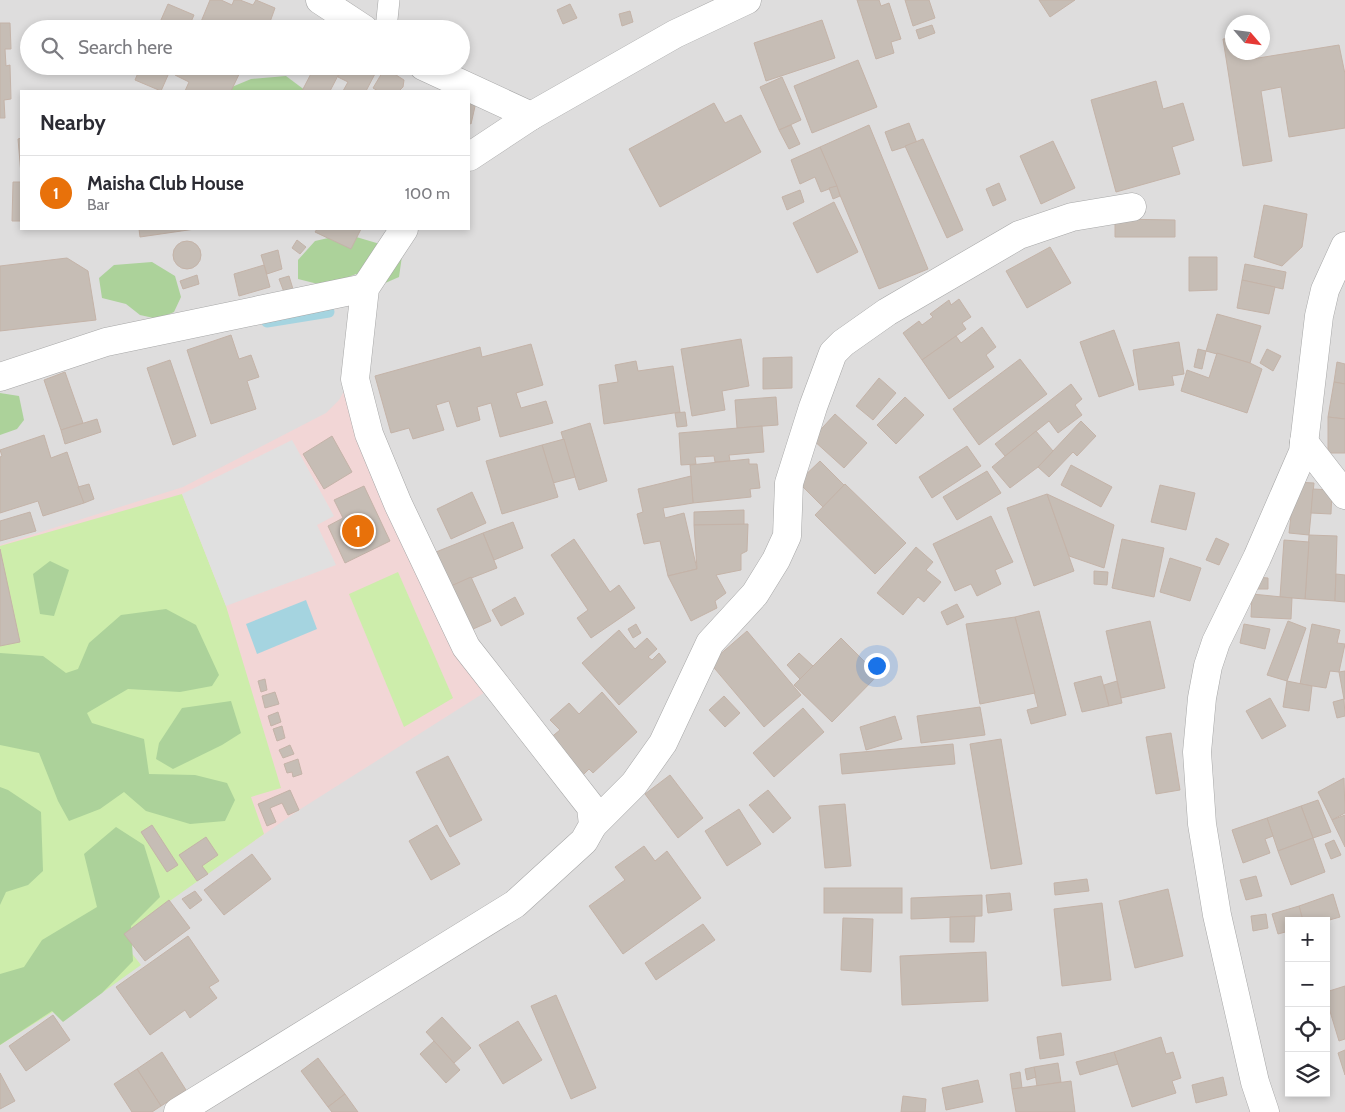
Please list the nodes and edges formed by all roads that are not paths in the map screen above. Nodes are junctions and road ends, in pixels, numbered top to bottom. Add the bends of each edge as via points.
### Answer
1 (320, 0) edge
2 (389, 0) edge
3 (747, 0) edge
4 (350, 20) edge
5 (387, 20) edge
6 (442, 75) edge
7 (530, 116) junction
8 (470, 156) edge
9 (1132, 207) dead end
10 (403, 230) edge
11 (1345, 246) edge
12 (366, 288) junction
13 (0, 377) edge
14 (1304, 442) junction
15 (1345, 495) edge
16 (593, 825) junction
17 (178, 1112) edge
18 (1265, 1112) edge

1 - 4 street
2 - 5 lane
3 - 7 street via 675,34
6 - 7 street
7 - 8 street
9 - 16 street via 1072,217 1019,235 887,312 843,342 833,353 789,483 787,536 776,560 755,594 710,643 663,743 634,784
10 - 12 street
11 - 14 street via 1325,290 1319,316
12 - 13 street via 106,342
12 - 16 street via 355,379 369,434 398,504 466,647 591,806
14 - 15 street
14 - 18 street via 1303,452 1257,558 1216,642 1202,698 1197,752 1202,824 1217,915 1255,1082
16 - 17 street via 584,841 515,904

